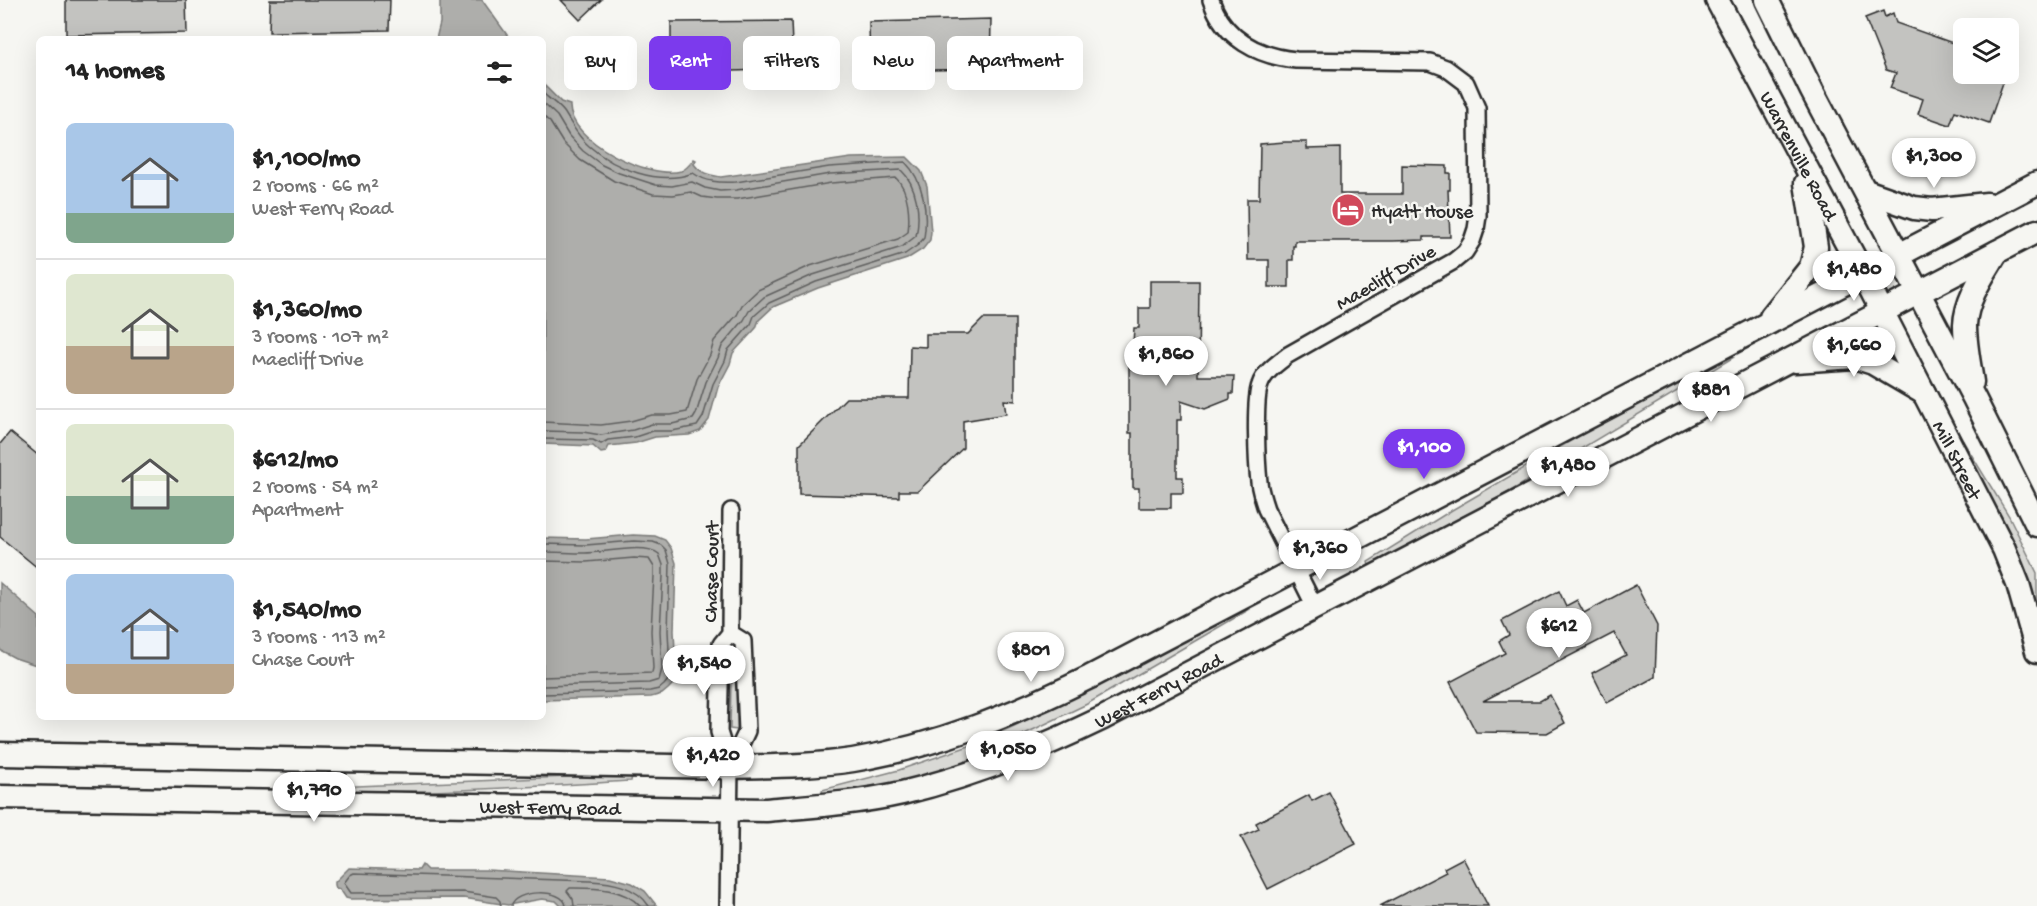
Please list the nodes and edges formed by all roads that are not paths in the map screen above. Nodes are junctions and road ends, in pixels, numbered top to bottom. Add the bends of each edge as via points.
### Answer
1 (1211, 0) edge
2 (1717, 0) edge
3 (1767, 0) edge
4 (1802, 161) junction
5 (2037, 183) edge
6 (1866, 191) junction
7 (2001, 202) junction
8 (2037, 231) edge
9 (1996, 252) junction
10 (1899, 256) junction
11 (1863, 274) junction
12 (1918, 292) junction
13 (1882, 312) junction
14 (1762, 327) junction
15 (1785, 362) junction
16 (1924, 393) junction
17 (1974, 398) junction
18 (731, 511) dead end
19 (2037, 525) edge
20 (1295, 570) junction
21 (1315, 607) junction
22 (730, 633) junction
23 (2037, 651) edge
24 (0, 754) edge
25 (730, 767) junction
26 (2, 797) edge
27 (728, 810) junction
28 (728, 906) edge

1 - 20 street, Maecliff Drive via 1234,36 1262,53 1296,60 1430,62 1466,83 1477,108 1478,216 1465,252 1288,355 1266,373 1260,384 1259,482
2 - 4 main road, Warrenville Road
3 - 6 main road
4 - 11 main road, Warrenville Road
4 - 14 main road via 1816,247 1803,279
5 - 7 main road
6 - 7 main road via 1914,208 1932,210
6 - 10 main road
7 - 10 main road
8 - 9 main road
9 - 12 main road
9 - 17 main road via 1976,288 1965,323
10 - 11 main road
10 - 12 main road
11 - 13 main road, Mill Street
11 - 14 main road, West Ferry Road
12 - 13 main road, West Ferry Road
12 - 17 main road
13 - 15 main road, West Ferry Road
13 - 16 main road, Mill Street
14 - 20 main road, West Ferry Road
15 - 16 main road via 1854,357 1873,363
15 - 21 main road, West Ferry Road
16 - 23 main road, Mill Street via 2004,549
17 - 19 main road
18 - 22 street, Chase Court
20 - 21 street, Maecliff Drive
20 - 25 main road, West Ferry Road via 1066,689 982,725 932,742 852,760
21 - 27 main road, West Ferry Road via 1103,718 1001,763 902,793 766,810
22 - 25 street, Chase Court via 721,644 719,732
22 - 25 street, Chase Court via 743,641 747,730
24 - 25 main road, West Ferry Road
25 - 27 street, Chase Court
26 - 27 main road, West Ferry Road
27 - 28 street, Chase Court

